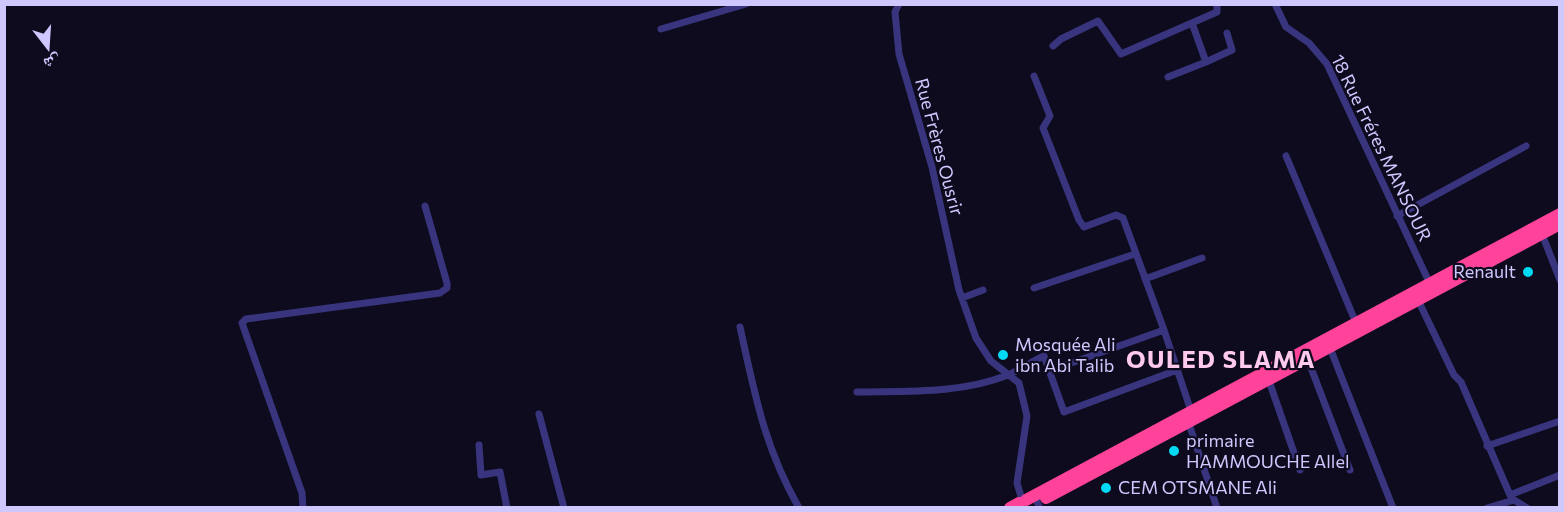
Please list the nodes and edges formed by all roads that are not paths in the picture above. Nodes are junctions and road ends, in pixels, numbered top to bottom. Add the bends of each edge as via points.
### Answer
1 (899, 4) edge
2 (1217, 4) edge
3 (1275, 4) edge
4 (741, 5) edge
5 (1192, 23) junction
6 (661, 29) dead end
7 (1227, 33) dead end
8 (1053, 46) dead end
9 (1206, 62) junction
10 (1034, 76) dead end
11 (1168, 77) dead end
12 (1526, 146) dead end
13 (1286, 156) dead end
14 (425, 206) dead end
15 (1560, 214) edge
16 (1397, 216) junction
17 (1560, 224) edge
18 (1542, 234) junction
19 (1135, 254) junction
20 (1202, 258) dead end
21 (1145, 279) junction
22 (1560, 280) edge
23 (1430, 284) junction
24 (1034, 288) dead end
25 (983, 290) dead end
26 (962, 298) junction
27 (1418, 300) junction
28 (1356, 323) junction
29 (740, 327) dead end
30 (1164, 330) junction
31 (1330, 348) junction
32 (1308, 360) junction
33 (1057, 368) dead end
34 (1177, 370) junction
35 (1009, 375) junction
36 (1269, 381) junction
37 (857, 392) dead end
38 (539, 414) dead end
39 (1190, 417) junction
40 (1560, 421) edge
41 (478, 444) dead end
42 (1487, 446) junction
43 (1300, 470) dead end
44 (1350, 470) dead end
45 (1560, 474) edge
46 (1026, 505) edge
47 (303, 507) edge
48 (507, 507) edge
49 (564, 507) edge
50 (799, 507) edge
51 (1217, 507) edge
52 (1393, 507) edge
53 (1487, 507) edge
54 (1527, 507) edge

1 - 26 street, Rue Frères Ousrir via 895,12 899,54 932,167
2 - 5 street via 1217,12
3 - 16 street, 18 Rue Fréres MANSOUR via 1286,27 1309,43 1327,64
4 - 6 street
5 - 8 street via 1121,54 1098,21
5 - 9 street
7 - 9 street via 1232,50
9 - 11 street
10 - 19 street via 1050,116 1043,128 1079,220 1084,227 1116,215 1123,218
12 - 16 street
13 - 28 street
14 - 47 street via 447,288 246,319 242,323 302,493
15 - 23 highway
16 - 23 street, 18 Rue Fréres MANSOUR
17 - 18 highway
18 - 22 street
18 - 27 highway
19 - 21 street
19 - 24 street
20 - 21 street
21 - 30 street
23 - 28 highway
25 - 26 street
26 - 35 street, Rue Frères Ousrir via 976,338 991,361
27 - 31 highway
27 - 42 street via 1461,382
28 - 39 highway
29 - 50 street via 759,417
30 - 33 street
30 - 34 street
31 - 32 highway
31 - 52 street
32 - 36 highway
32 - 44 street
34 - 35 street via 1064,412 1044,356
34 - 39 street
35 - 37 street via 945,391
35 - 46 street, Rue Frères Ousrir via 1019,383 1027,416 1017,483
36 - 39 highway
36 - 43 street
38 - 49 street
39 - 46 highway
39 - 51 street
40 - 42 street
41 - 48 street via 481,475 500,472
42 - 45 street via 1510,495
53 - 54 street via 1514,500

